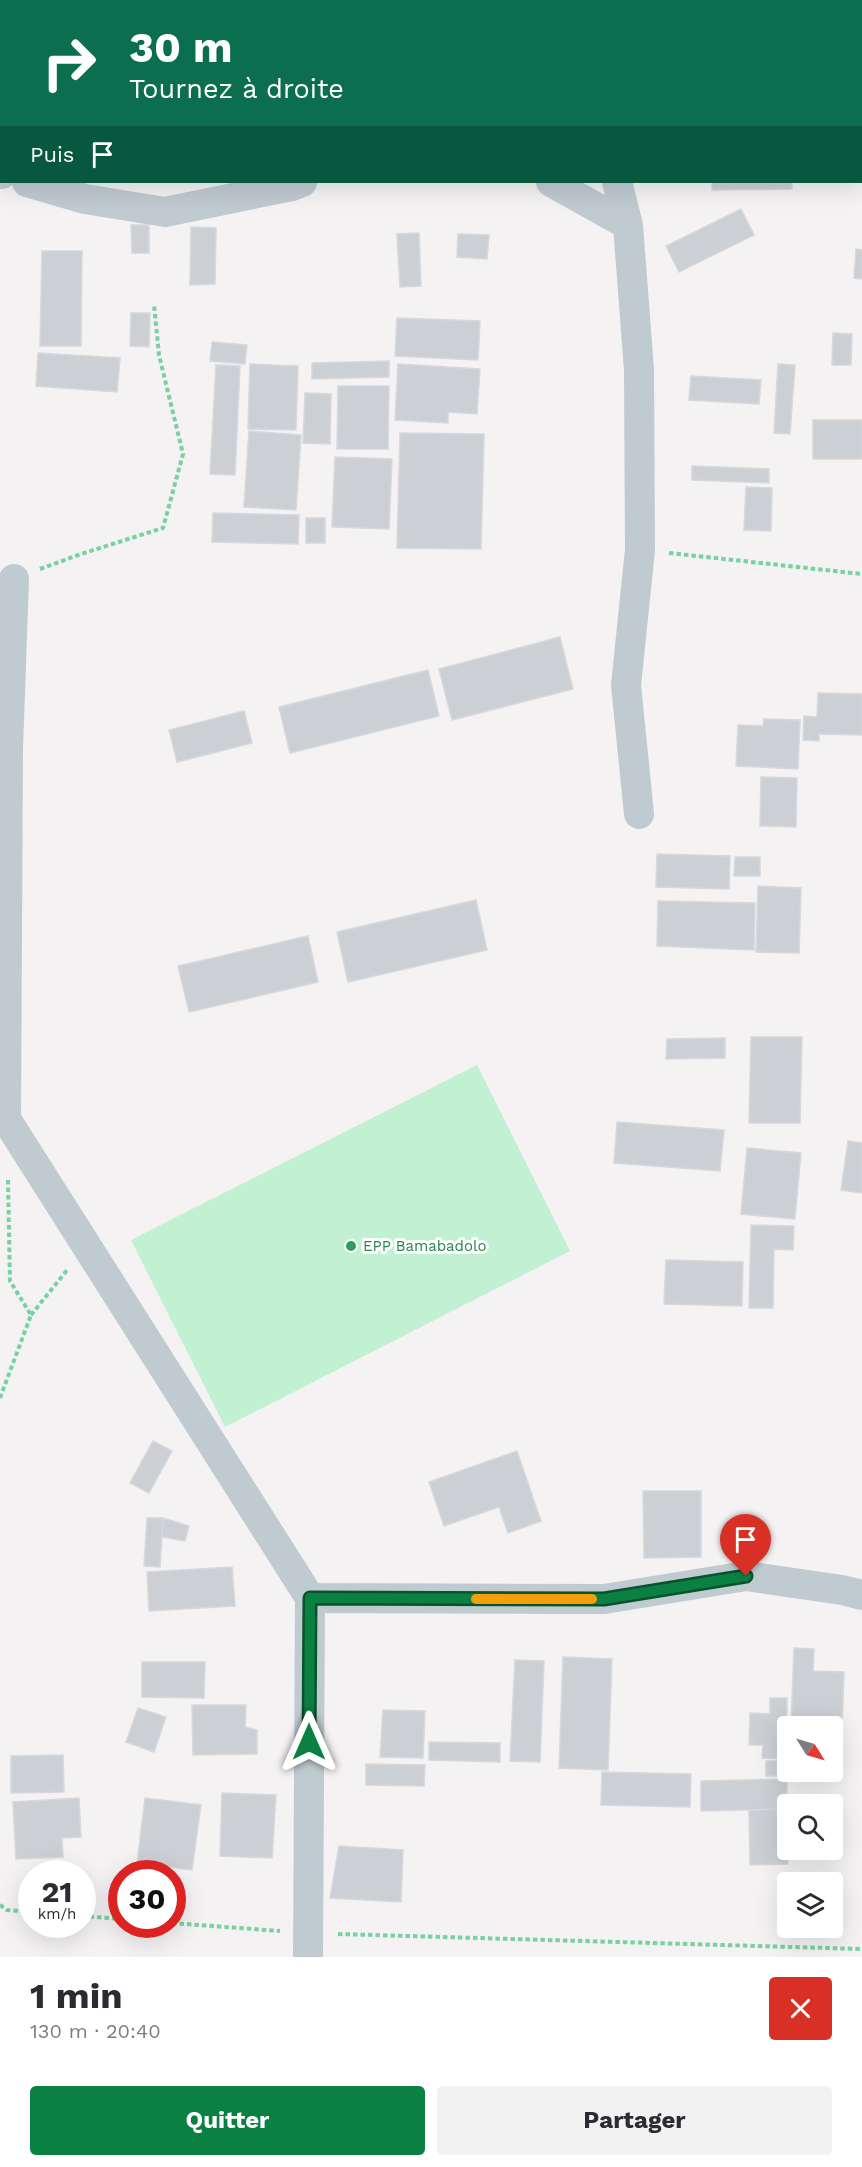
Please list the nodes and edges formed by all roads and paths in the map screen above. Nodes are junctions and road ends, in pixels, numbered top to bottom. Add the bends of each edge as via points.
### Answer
1 (30, 183) edge
2 (300, 183) edge
3 (553, 183) edge
4 (617, 183) edge
5 (144, 195) edge
6 (628, 225) junction
7 (154, 305) dead end
8 (640, 550) junction
9 (862, 574) edge
10 (14, 579) joint
11 (4, 737) edge
12 (639, 814) dead end
13 (8, 1177) dead end
14 (86, 1245) junction
15 (31, 1315) junction
16 (0, 1398) edge
17 (862, 1595) edge
18 (310, 1598) junction
19 (0, 1905) edge
20 (18, 1911) edge
21 (186, 1925) edge
22 (308, 1945) edge
23 (862, 1949) edge

1 - 5 street via 85,199
2 - 5 street via 165,212
3 - 6 street
4 - 6 street
6 - 8 street via 639,370
7 - 10 path via 159,355 183,454 163,528
8 - 9 path
8 - 12 street via 626,685
10 - 11 street
11 - 14 street via 6,1119
13 - 15 path via 10,1281
14 - 15 path
14 - 18 street
15 - 16 path
17 - 18 street via 746,1576 604,1599
18 - 22 street
19 - 20 path
21 - 22 path
22 - 23 path

